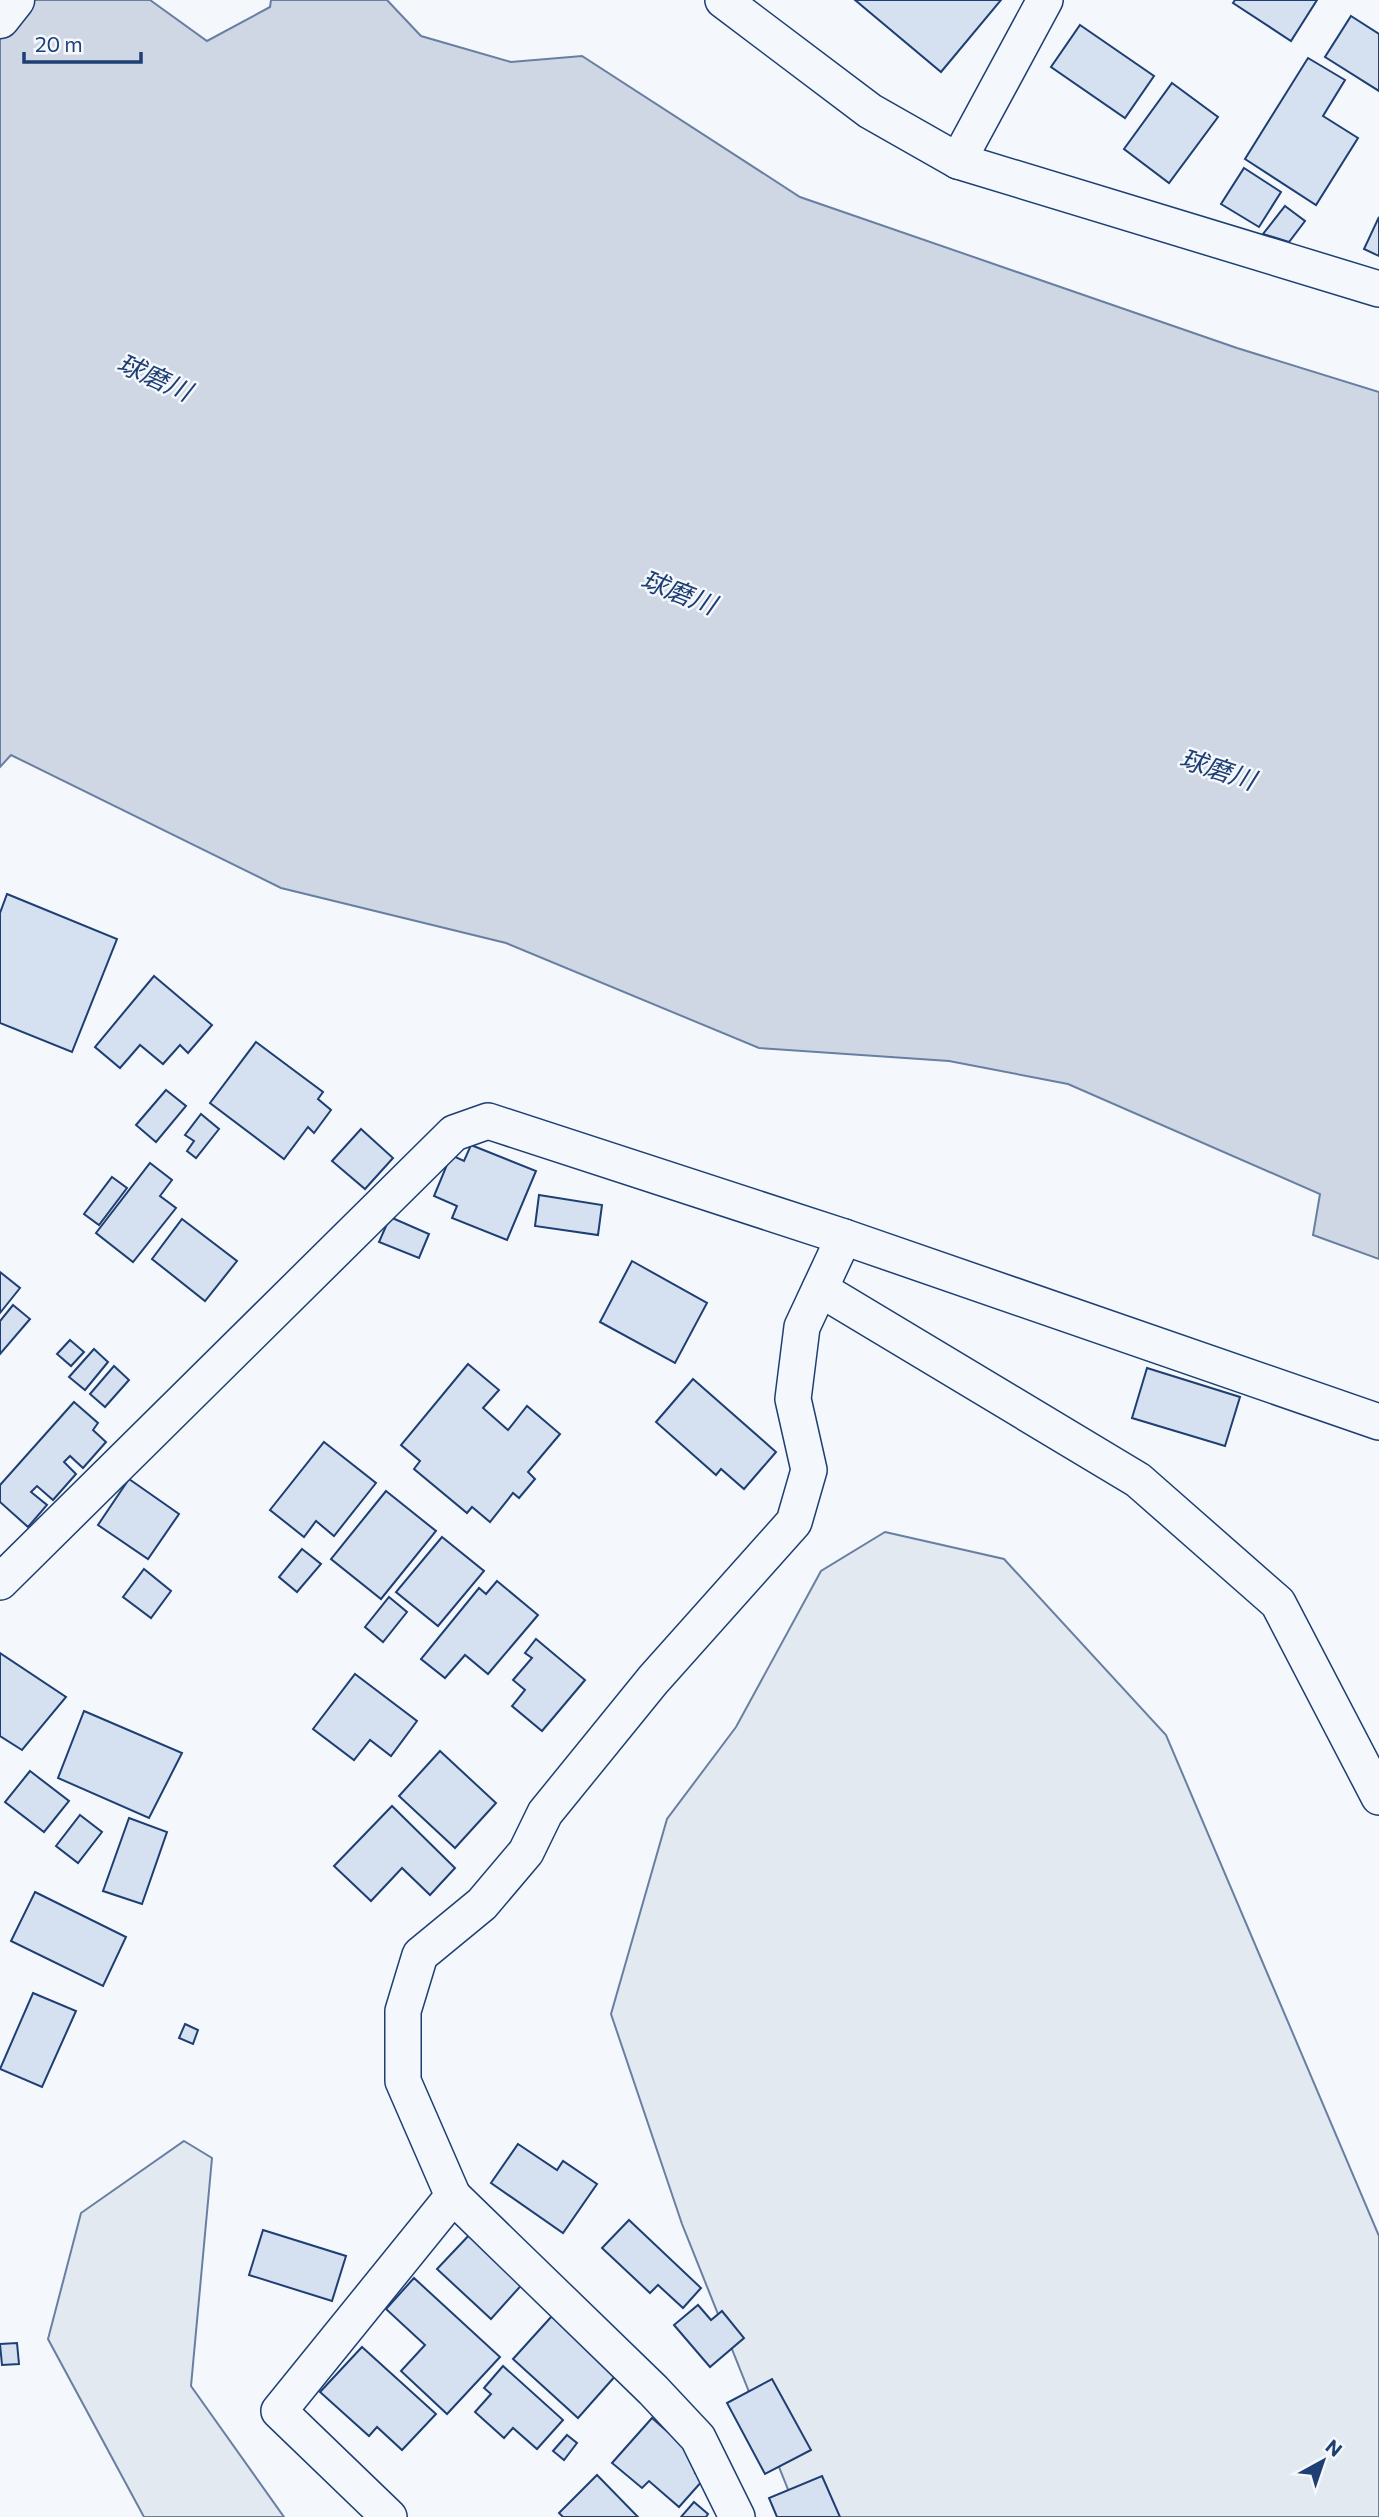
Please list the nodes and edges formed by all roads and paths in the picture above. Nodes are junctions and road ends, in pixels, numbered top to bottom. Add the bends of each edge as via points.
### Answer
1 (15, 0) edge
2 (723, 0) edge
3 (1045, 0) edge
4 (0, 19) edge
5 (958, 161) junction
6 (1379, 289) edge
7 (844, 1237) junction
8 (820, 1289) junction
9 (1379, 1422) edge
10 (0, 1582) edge
11 (1379, 1797) edge
12 (453, 2196) junction
13 (388, 2517) edge
14 (737, 2517) edge

1 - 4 highway
2 - 5 street via 870,111
3 - 5 street
5 - 6 street
7 - 8 street
7 - 9 street
7 - 10 street via 488,1121 454,1133
8 - 11 street via 1138,1480 1278,1602
8 - 12 street via 802,1327 793,1399 809,1470 794,1522 578,1772 545,1813 526,1852 482,1905 420,1955 403,2011 403,2081
12 - 13 street via 279,2411
12 - 14 street via 698,2438

